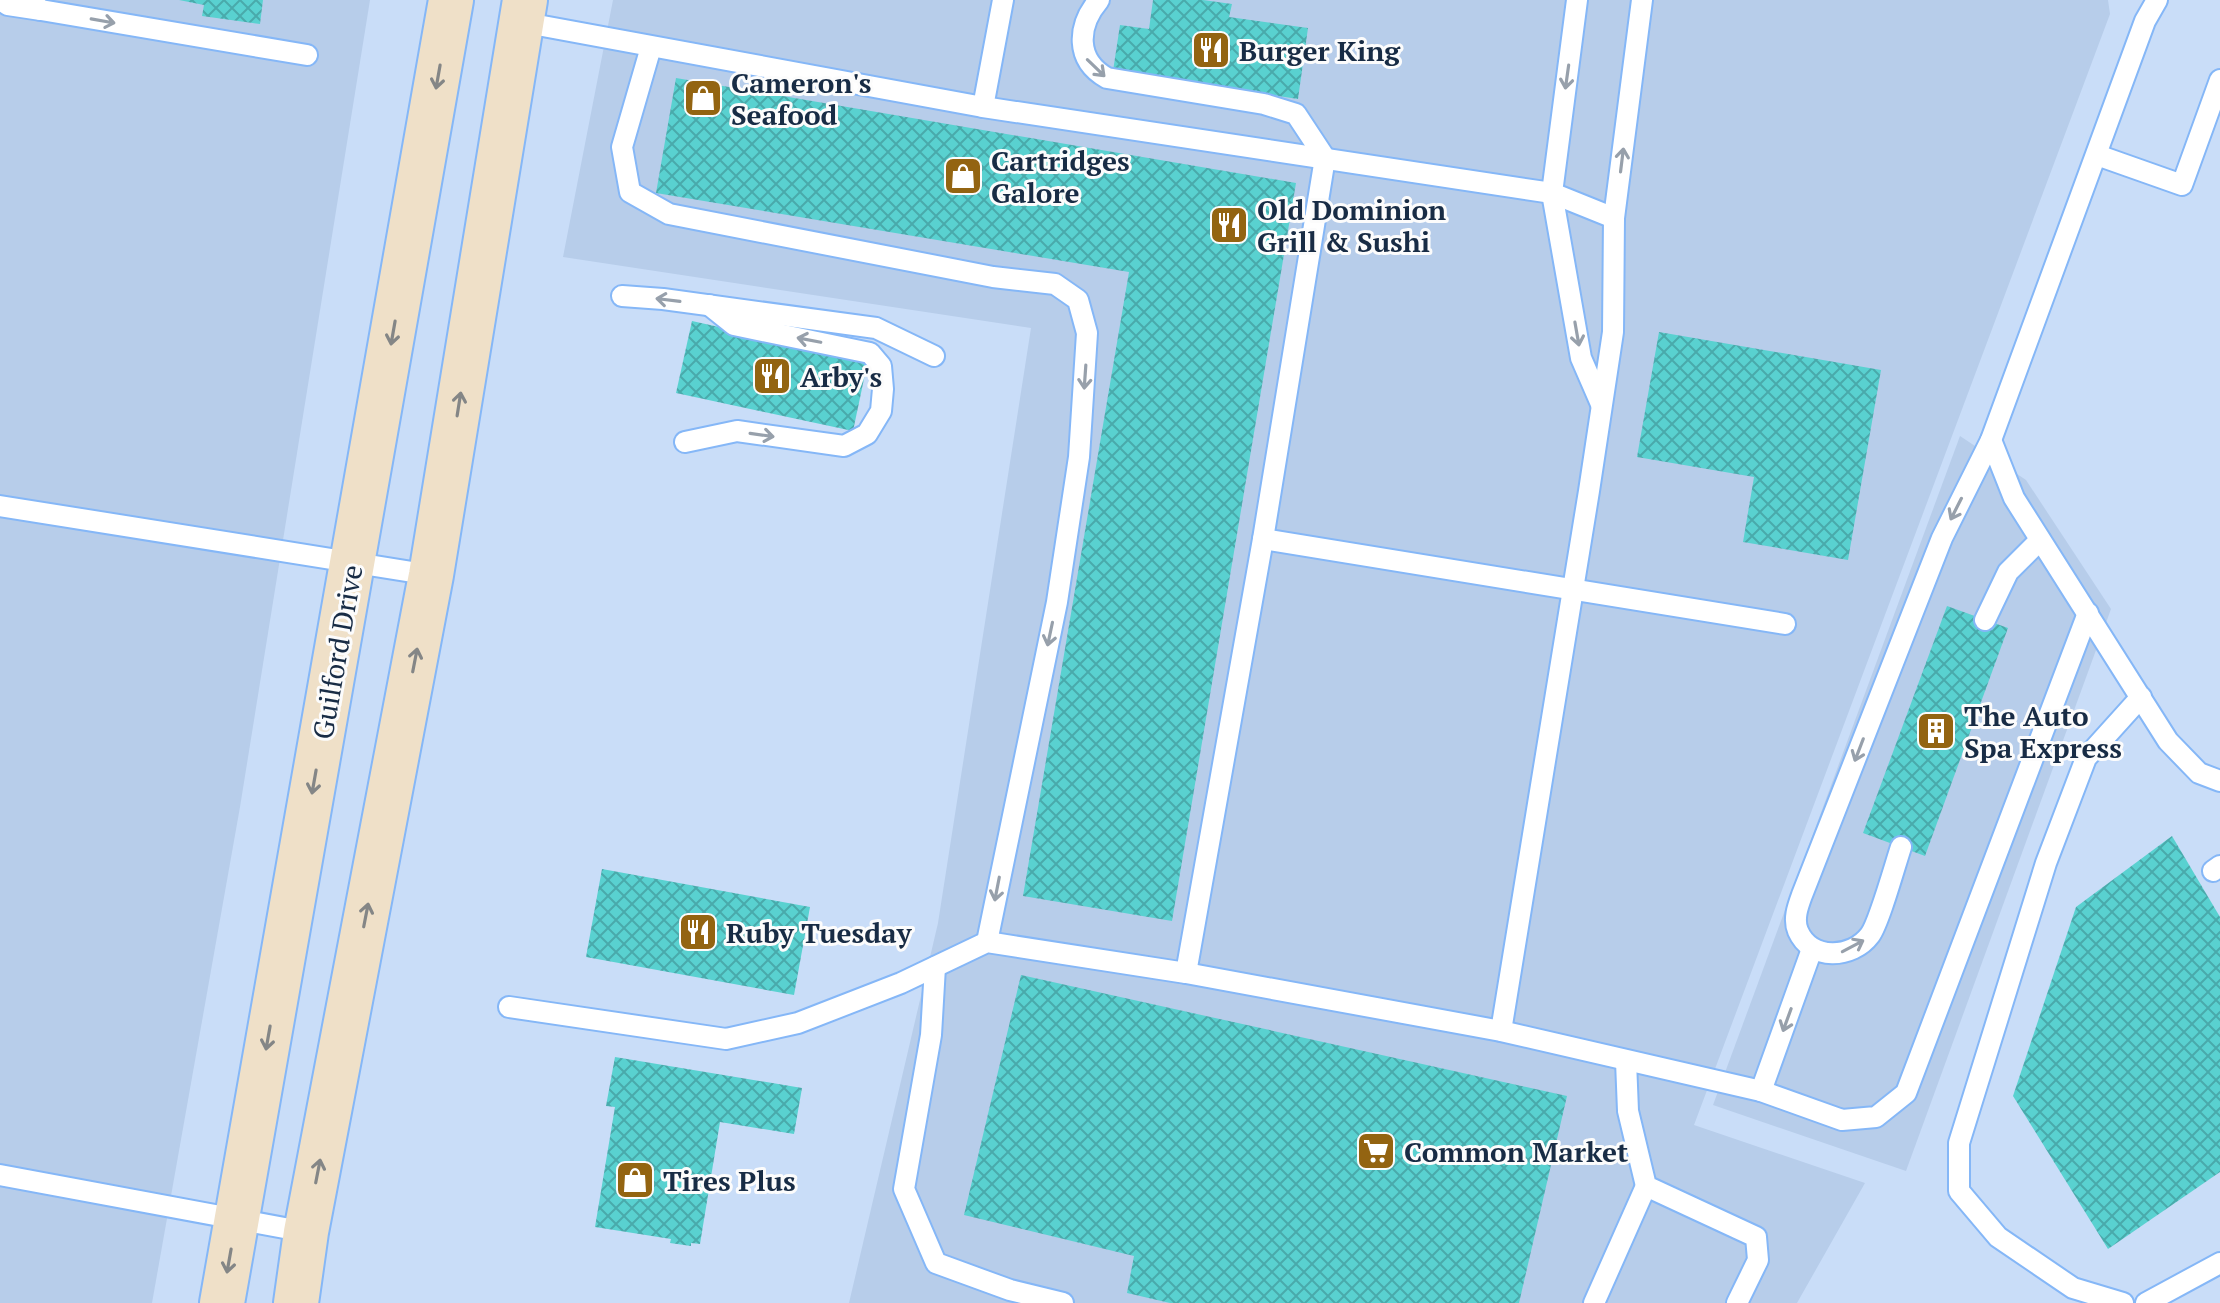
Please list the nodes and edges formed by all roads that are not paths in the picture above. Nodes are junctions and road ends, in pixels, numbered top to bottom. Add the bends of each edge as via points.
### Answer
1 (0, 0) edge
2 (451, 0) edge
3 (1003, 0) edge
4 (1099, 0) edge
5 (1577, 0) edge
6 (1642, 0) edge
7 (2137, 0) edge
8 (2157, 0) edge
9 (35, 5) edge
10 (523, 11) edge
11 (2145, 21) junction
12 (651, 47) junction
13 (307, 55) dead end
14 (2220, 80) edge
15 (983, 107) junction
16 (2097, 155) junction
17 (1325, 158) junction
18 (1552, 193) junction
19 (1614, 218) junction
20 (622, 296) dead end
21 (709, 305) junction
22 (934, 356) dead end
23 (1602, 405) junction
24 (1991, 440) junction
25 (685, 442) dead end
26 (0, 506) edge
27 (1263, 539) junction
28 (2040, 540) junction
29 (354, 561) junction
30 (431, 575) junction
31 (1573, 590) junction
32 (2088, 613) junction
33 (1985, 620) dead end
34 (1785, 624) dead end
35 (2141, 697) junction
36 (2220, 781) edge
37 (1901, 847) dead end
38 (987, 942) junction
39 (1812, 949) junction
40 (935, 967) junction
41 (1186, 973) junction
42 (509, 1007) dead end
43 (1501, 1031) junction
44 (1626, 1061) junction
45 (1761, 1091) junction
46 (0, 1175) edge
47 (1646, 1186) junction
48 (236, 1219) junction
49 (306, 1232) junction
50 (2220, 1263) edge
51 (222, 1303) edge
52 (296, 1303) edge
53 (1063, 1303) edge
54 (1594, 1303) edge
55 (1737, 1303) edge
56 (2123, 1303) edge
57 (2146, 1303) edge

1 - 9 lane
2 -> 29 main road, Guilford Drive
3 - 15 lane
4 -> 17 lane via 1081,37 1082,51 1096,72 1118,81 1296,114
5 -> 18 lane
19 -> 6 lane
7 - 11 lane
8 - 11 lane
9 -> 13 lane
10 - 12 lane
30 -> 10 main road
11 - 16 lane
12 - 15 lane
12 -> 38 lane via 622,147 630,192 669,214 993,277 1055,284 1078,300 1087,333 1079,457 1057,602
14 - 16 lane via 2182,185
15 - 17 lane
16 - 24 lane
17 - 18 lane
17 - 27 lane
18 - 19 lane
18 -> 23 lane via 1581,358
19 - 23 lane via 1613,332
21 -> 20 lane
21 - 22 lane via 876,328
25 -> 21 lane via 737,431 844,446 867,434 881,411 881,366 870,353 734,325
23 - 31 lane
24 - 28 lane via 2014,498
24 -> 39 lane via 1942,538 1802,895 1798,932
26 - 29 lane
27 - 31 lane
27 - 41 lane
28 - 32 lane
28 - 33 lane via 2008,572
29 - 30 lane
29 -> 48 main road, Guilford Drive
49 -> 30 main road
31 - 34 lane
31 - 43 lane
32 - 35 lane
32 - 45 lane via 1906,1093 1876,1117 1842,1120
35 - 36 lane via 2168,741 2199,773
35 - 56 lane via 2086,758 2046,863 1959,1143 1959,1191 1998,1237 2073,1288
39 -> 37 lane via 1828,954 1853,950 1871,934
38 - 40 lane
38 - 41 lane
39 -> 45 lane
40 - 42 lane via 798,1023 726,1039
40 - 53 lane via 931,1035 904,1189 936,1263
41 - 43 lane
43 - 44 lane
44 - 45 lane
44 - 47 lane via 1628,1111
46 - 48 lane
47 - 54 lane
47 - 55 lane via 1756,1237 1758,1260
48 - 49 lane
48 -> 51 main road, Guilford Drive
49 - 52 main road
50 - 57 lane

